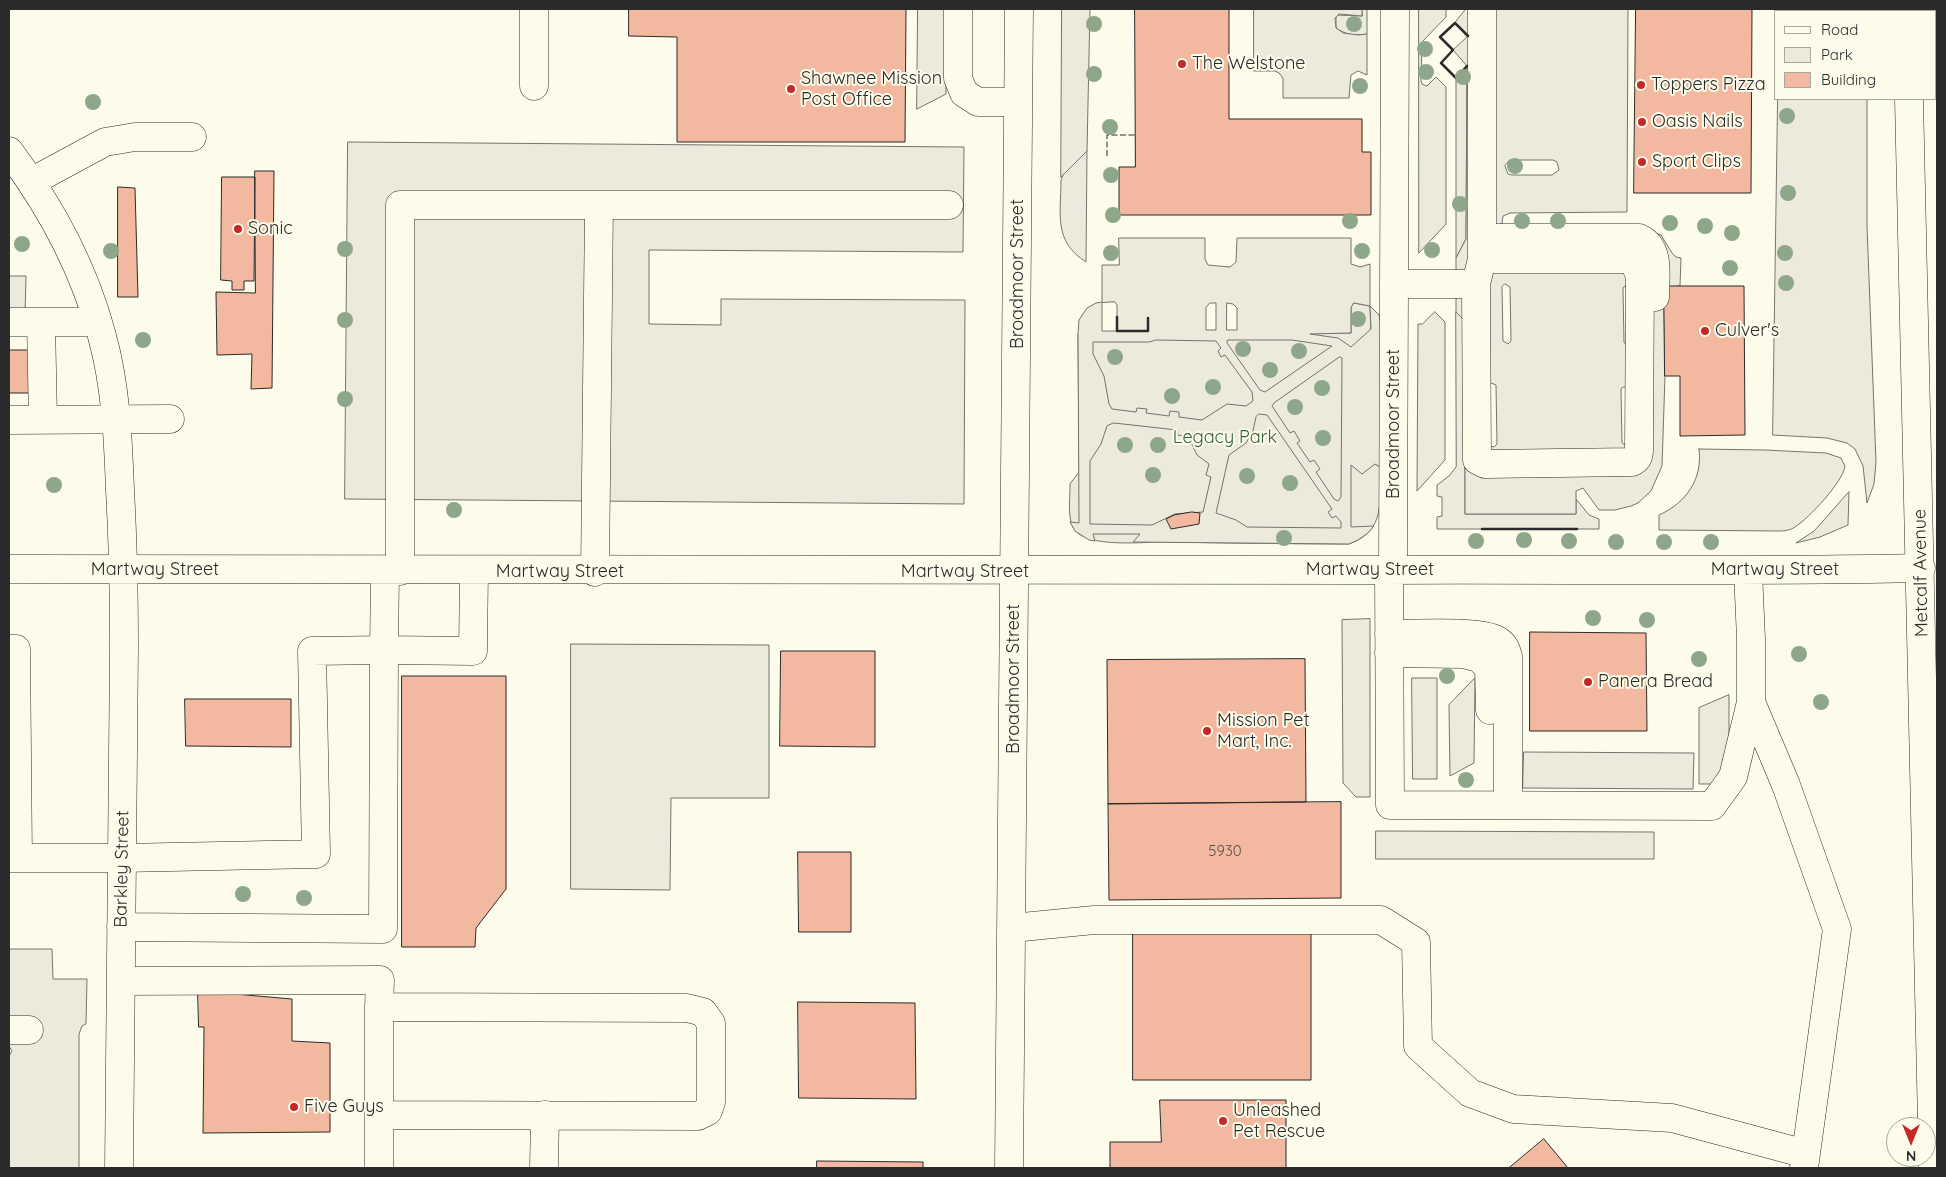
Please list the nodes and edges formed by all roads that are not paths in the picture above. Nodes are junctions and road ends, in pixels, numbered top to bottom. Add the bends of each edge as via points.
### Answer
1 (534, 9) edge
2 (958, 9) edge
3 (1019, 9) edge
4 (1395, 9) edge
5 (1482, 9) edge
6 (534, 86) dead end
7 (1909, 100) edge
8 (1018, 102) junction
9 (192, 137) dead end
10 (9, 151) edge
11 (30, 182) junction
12 (599, 205) junction
13 (949, 205) dead end
14 (1480, 260) junction
15 (1394, 284) junction
16 (9, 322) edge
17 (41, 322) junction
18 (97, 322) junction
19 (1640, 403) junction
20 (170, 419) dead end
21 (9, 420) edge
22 (43, 420) junction
23 (117, 420) junction
24 (1921, 568) junction
25 (9, 569) edge
26 (1391, 569) junction
27 (124, 570) junction
28 (392, 571) junction
29 (474, 571) junction
30 (1748, 571) junction
31 (595, 572) junction
32 (1014, 572) junction
33 (1389, 643) junction
34 (9, 649) edge
35 (384, 650) junction
36 (1751, 702) junction
37 (1498, 805) junction
38 (14, 858) edge
39 (122, 858) junction
40 (121, 927) junction
41 (1012, 928) junction
42 (121, 981) junction
43 (379, 1007) junction
44 (379, 1115) junction
45 (545, 1115) junction
46 (1805, 1161) edge
47 (119, 1168) edge
48 (379, 1168) edge
49 (544, 1168) edge
50 (1009, 1168) edge
51 (1933, 1168) edge

1 - 6 main road
2 - 8 main road via 958,78 964,93 978,102
3 - 8 main road, Broadmoor Street
4 - 15 main road, Broadmoor Street
5 - 14 main road
7 - 24 main road, Metcalf Avenue
8 - 32 main road, Broadmoor Street
9 - 11 main road via 135,137 105,142
10 - 11 main road, Barkley Street
11 - 18 main road, Barkley Street via 62,232
12 - 13 main road
12 - 28 main road via 400,205
12 - 31 main road
14 - 15 main road
14 - 19 main road via 1628,260 1635,264 1640,276
14 - 19 main road via 1620,238 1639,238 1647,242 1653,248 1654,256 1655,385
14 - 19 main road via 1477,460 1632,462 1639,456
15 - 26 main road, Broadmoor Street
16 - 17 main road
17 - 18 main road
17 - 22 main road
18 - 23 main road, Barkley Street via 109,366
20 - 23 main road
21 - 22 main road
22 - 23 main road
23 - 27 main road, Barkley Street
24 - 30 main road, Martway Street
24 - 51 main road, Metcalf Avenue
25 - 27 main road, Martway Street
26 - 30 main road, Martway Street
26 - 32 main road, Martway Street
26 - 33 main road, Broadmoor Street
27 - 28 main road, Martway Street
27 - 39 main road, Barkley Street
28 - 29 main road, Martway Street
28 - 35 main road
29 - 31 main road, Martway Street
29 - 35 main road via 473,650
30 - 36 main road
31 - 32 main road, Martway Street
32 - 41 main road, Broadmoor Street
33 - 37 main road, Broadmoor Street via 1390,805
33 - 37 main road via 1479,634 1505,646 1508,656
34 - 38 main road via 16,649
35 - 39 main road via 312,651 316,854
35 - 40 main road via 383,930
36 - 37 main road via 1733,777 1712,806
36 - 46 main road via 1786,785 1837,929
38 - 39 main road
39 - 40 main road, Barkley Street
40 - 42 main road, Barkley Street
41 - 46 main road via 1094,920 1381,920 1416,942 1418,1046 1470,1093 1513,1109 1672,1118
41 - 50 main road, Broadmoor Street
42 - 43 main road via 380,980
42 - 47 main road, Barkley Street
43 - 44 main road
43 - 45 main road via 687,1008 704,1012 711,1023 711,1102 708,1111 698,1116
44 - 45 main road
44 - 48 main road
45 - 49 main road

